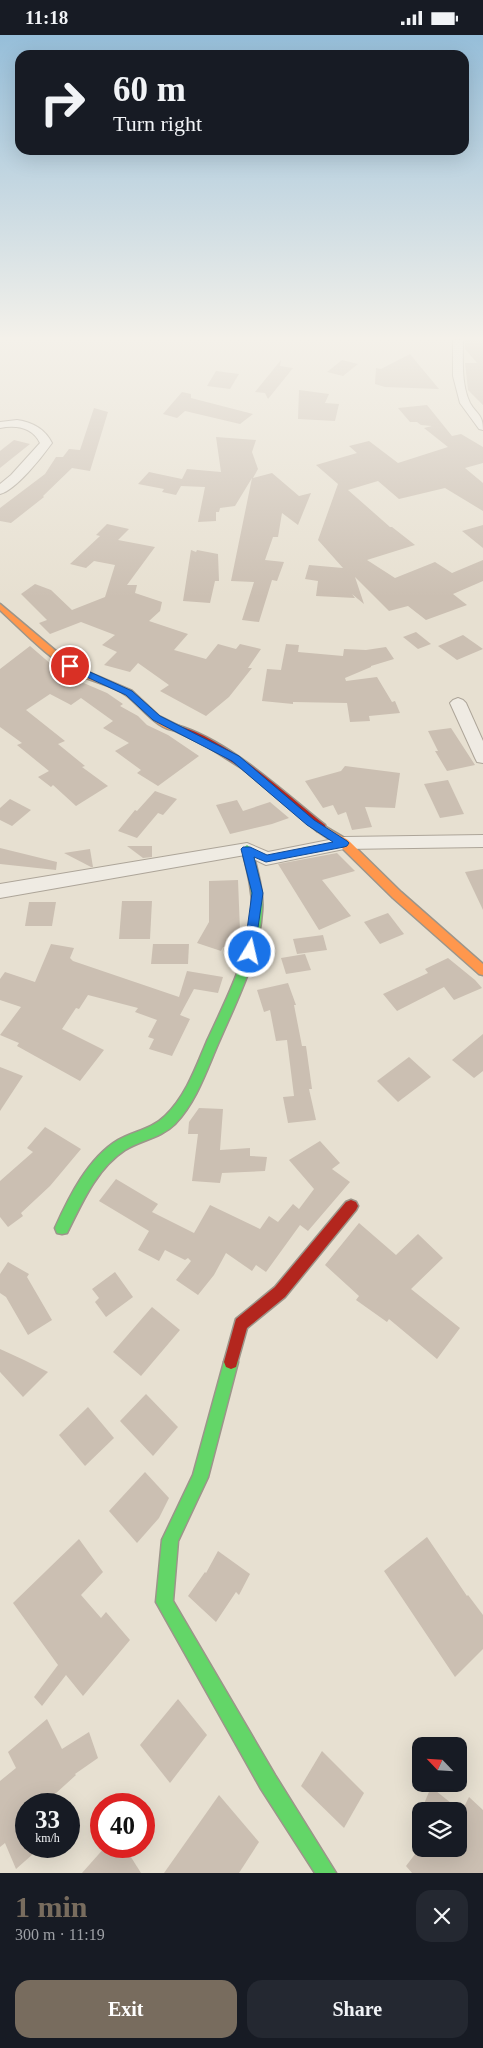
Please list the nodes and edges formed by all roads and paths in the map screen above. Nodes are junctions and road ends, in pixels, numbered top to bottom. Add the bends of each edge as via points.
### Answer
1 (24, 426) edge
2 (0, 490) edge
3 (0, 606) edge
4 (458, 703) dead end
5 (483, 758) edge
6 (483, 841) edge
7 (344, 843) junction
8 (247, 849) junction
9 (0, 891) edge
10 (483, 971) edge
11 (351, 1206) dead end
12 (62, 1228) dead end
13 (326, 1873) edge

1 - 2 street via 44,438 46,443
3 - 7 street via 60,659 80,672 129,693 156,718 235,759 311,822
4 - 5 street
6 - 7 street
7 - 8 street via 266,859
7 - 10 street
8 - 9 street
8 - 12 street via 257,893 250,952 197,1079 170,1121 156,1133 130,1140 114,1150 78,1198
11 - 13 street via 280,1292 242,1324 200,1477 170,1540 164,1602 268,1782

